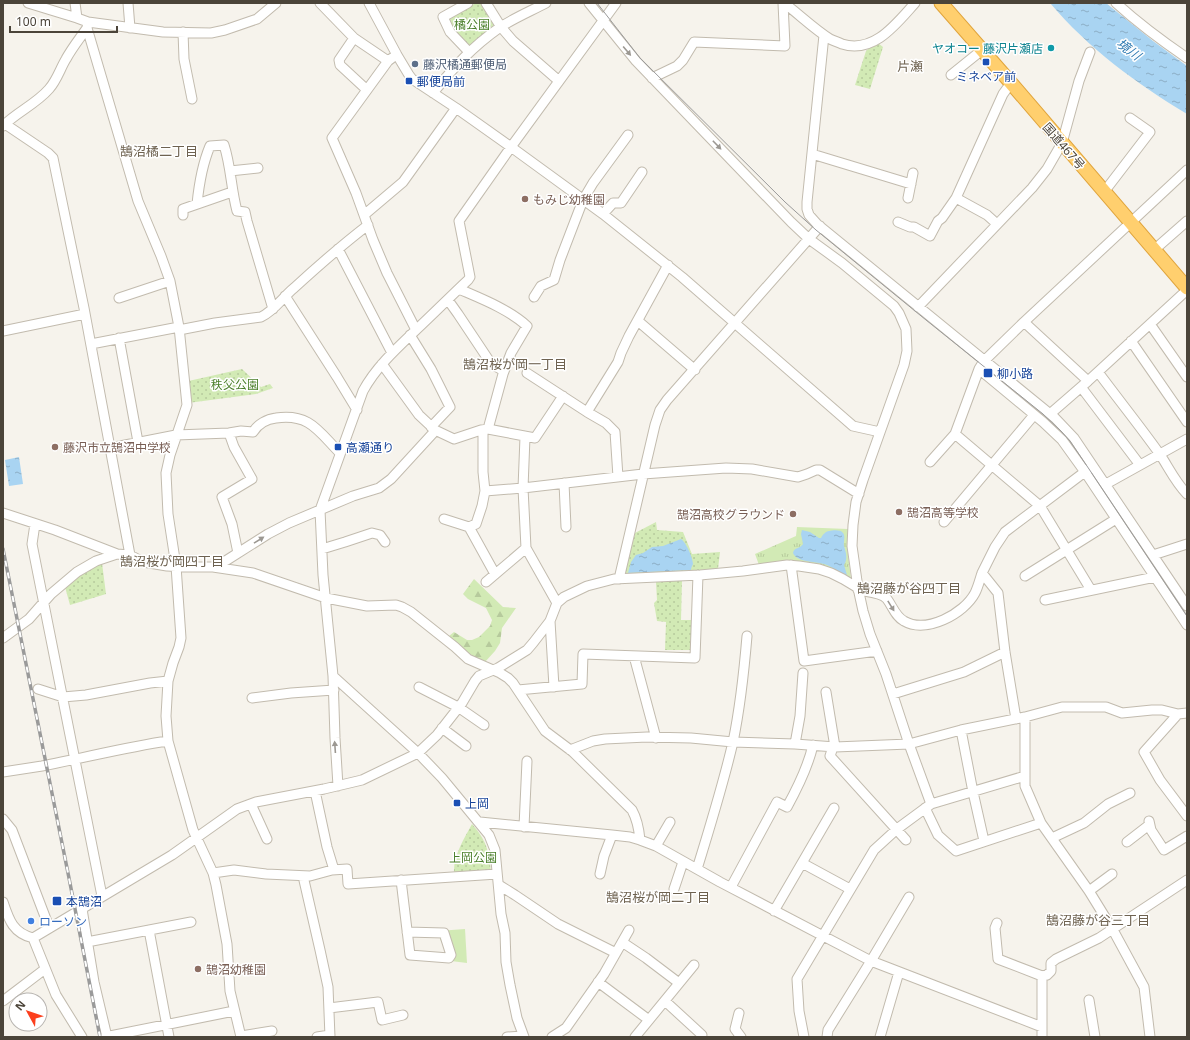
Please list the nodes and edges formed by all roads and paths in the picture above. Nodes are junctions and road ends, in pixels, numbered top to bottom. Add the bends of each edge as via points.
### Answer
1 (28, 3) edge
2 (75, 3) edge
3 (128, 3) edge
4 (276, 3) edge
5 (320, 3) edge
6 (369, 3) edge
7 (468, 3) edge
8 (486, 3) edge
9 (546, 3) edge
10 (589, 3) edge
11 (784, 3) edge
12 (915, 3) edge
13 (942, 3) edge
14 (1116, 3) edge
15 (610, 5) edge
16 (77, 18) junction
17 (604, 20) junction
18 (88, 25) junction
19 (501, 27) junction
20 (130, 28) junction
21 (183, 32) junction
22 (824, 36) junction
23 (354, 38) junction
24 (982, 50) junction
25 (469, 52) junction
26 (1090, 52) dead end
27 (397, 55) junction
28 (1187, 58) edge
29 (388, 61) junction
30 (950, 75) dead end
31 (652, 78) junction
32 (559, 81) junction
33 (1011, 83) junction
34 (367, 90) junction
35 (433, 93) junction
36 (192, 99) dead end
37 (456, 108) junction
38 (1130, 118) dead end
39 (4, 125) edge
40 (628, 135) dead end
41 (1062, 143) junction
42 (511, 147) junction
43 (812, 154) junction
44 (258, 168) dead end
45 (1187, 170) edge
46 (230, 171) junction
47 (642, 172) dead end
48 (913, 173) dead end
49 (911, 184) junction
50 (232, 192) junction
51 (1104, 192) junction
52 (908, 198) dead end
53 (956, 198) junction
54 (583, 200) junction
55 (197, 204) junction
56 (603, 214) junction
57 (183, 215) dead end
58 (364, 215) junction
59 (1187, 221) edge
60 (898, 222) dead end
61 (1131, 222) junction
62 (997, 224) junction
63 (368, 225) junction
64 (820, 226) junction
65 (809, 239) junction
66 (338, 249) junction
67 (1154, 250) junction
68 (668, 265) junction
69 (170, 281) junction
70 (459, 289) junction
71 (1187, 289) edge
72 (285, 296) junction
73 (534, 297) dead end
74 (118, 298) dead end
75 (448, 300) junction
76 (918, 307) junction
77 (273, 309) junction
78 (85, 314) junction
79 (638, 321) junction
80 (1024, 322) junction
81 (735, 324) junction
82 (1150, 324) junction
83 (179, 329) junction
84 (3, 331) edge
85 (413, 333) junction
86 (119, 338) junction
87 (1131, 341) junction
88 (91, 344) junction
89 (392, 353) junction
90 (984, 361) junction
91 (382, 364) junction
92 (979, 369) junction
93 (695, 370) junction
94 (504, 371) junction
95 (1098, 372) junction
96 (527, 373) dead end
97 (1187, 377) edge
98 (1084, 384) junction
99 (563, 396) junction
100 (357, 410) junction
101 (587, 412) junction
102 (1050, 414) junction
103 (1034, 415) junction
104 (1187, 422) edge
105 (433, 429) junction
106 (486, 430) junction
107 (880, 432) junction
108 (229, 433) junction
109 (955, 434) junction
110 (176, 435) junction
111 (525, 437) junction
112 (1187, 439) edge
113 (138, 442) junction
114 (110, 448) junction
115 (340, 453) junction
116 (1160, 454) junction
117 (930, 462) dead end
118 (992, 464) junction
119 (1140, 465) junction
120 (1093, 466) junction
121 (1085, 472) junction
122 (643, 474) junction
123 (618, 477) junction
124 (564, 483) junction
125 (1106, 484) junction
126 (523, 488) junction
127 (485, 490) junction
128 (859, 494) junction
129 (1187, 494) edge
130 (1040, 506) junction
131 (320, 510) junction
132 (3, 513) edge
133 (444, 519) dead end
134 (1116, 519) junction
135 (944, 522) dead end
136 (35, 524) junction
137 (468, 527) junction
138 (566, 528) dead end
139 (386, 542) dead end
140 (1187, 544) edge
141 (526, 548) junction
142 (322, 549) junction
143 (1066, 550) junction
144 (238, 553) junction
145 (116, 554) junction
146 (130, 555) junction
147 (1153, 555) junction
148 (791, 565) junction
149 (176, 566) junction
150 (213, 567) junction
151 (982, 572) junction
152 (495, 574) junction
153 (698, 575) junction
154 (1024, 576) dead end
155 (1155, 577) junction
156 (619, 579) junction
157 (486, 582) dead end
158 (858, 589) junction
159 (1090, 590) junction
160 (326, 598) junction
161 (1045, 600) dead end
162 (43, 602) junction
163 (557, 603) junction
164 (1187, 606) edge
165 (550, 621) junction
166 (1187, 625) edge
167 (747, 636) dead end
168 (3, 638) edge
169 (877, 652) junction
170 (1005, 652) junction
171 (634, 656) junction
172 (492, 670) junction
173 (803, 673) dead end
174 (333, 676) junction
175 (168, 682) junction
176 (419, 687) dead end
177 (554, 687) junction
178 (38, 690) dead end
179 (334, 690) junction
180 (518, 690) junction
181 (826, 692) dead end
182 (893, 694) junction
183 (63, 697) junction
184 (252, 697) dead end
185 (458, 707) junction
186 (1183, 714) edge
187 (1020, 718) junction
188 (484, 725) dead end
189 (442, 728) junction
190 (961, 730) junction
191 (656, 738) junction
192 (168, 741) junction
193 (733, 742) junction
194 (796, 744) junction
195 (909, 744) junction
196 (813, 745) junction
197 (466, 746) dead end
198 (834, 747) junction
199 (570, 750) junction
200 (418, 753) junction
201 (75, 759) junction
202 (527, 761) dead end
203 (3, 772) edge
204 (1025, 776) junction
205 (338, 786) junction
206 (315, 791) junction
207 (973, 792) junction
208 (1130, 793) dead end
209 (251, 804) junction
210 (928, 806) junction
211 (834, 808) dead end
212 (1187, 816) edge
213 (3, 819) edge
214 (480, 822) junction
215 (670, 822) dead end
216 (1041, 823) junction
217 (524, 827) junction
218 (897, 829) junction
219 (612, 835) junction
220 (1187, 836) edge
221 (197, 837) junction
222 (1052, 838) junction
223 (267, 839) dead end
224 (640, 840) junction
225 (906, 840) dead end
226 (984, 841) junction
227 (1127, 842) dead end
228 (656, 846) junction
229 (683, 862) junction
230 (802, 863) junction
231 (697, 869) junction
232 (334, 870) junction
233 (213, 873) junction
234 (497, 874) junction
235 (600, 874) dead end
236 (1112, 874) dead end
237 (303, 876) junction
238 (401, 880) junction
239 (1187, 880) edge
240 (499, 885) junction
241 (731, 888) junction
242 (674, 889) dead end
243 (850, 889) junction
244 (1089, 891) junction
245 (102, 896) junction
246 (909, 897) dead end
247 (3, 902) edge
248 (82, 909) junction
249 (774, 910) junction
250 (191, 922) dead end
251 (997, 923) dead end
252 (3, 924) edge
253 (12, 926) junction
254 (49, 927) junction
255 (148, 930) junction
256 (629, 930) dead end
257 (1113, 930) junction
258 (407, 932) junction
259 (822, 936) junction
260 (32, 938) junction
261 (87, 942) junction
262 (622, 942) junction
263 (616, 953) junction
264 (871, 961) junction
265 (694, 964) dead end
266 (45, 969) junction
267 (899, 972) junction
268 (1042, 976) junction
269 (598, 982) junction
270 (679, 983) junction
271 (1089, 1000) dead end
272 (3, 1001) edge
273 (665, 1001) junction
274 (328, 1008) junction
275 (234, 1011) junction
276 (739, 1013) dead end
277 (403, 1015) dead end
278 (649, 1020) junction
279 (167, 1024) junction
280 (1042, 1027) junction
281 (272, 1031) dead end
282 (702, 1035) dead end
283 (241, 1036) edge
284 (330, 1036) edge
285 (524, 1036) edge
286 (82, 1037) edge
287 (106, 1037) edge
288 (169, 1037) edge
289 (317, 1037) edge
290 (507, 1037) edge
291 (552, 1037) edge
292 (635, 1037) edge
293 (741, 1037) edge
294 (804, 1037) edge
295 (827, 1037) edge
296 (880, 1037) edge
297 (1042, 1037) edge
298 (1095, 1037) edge
299 (1150, 1037) edge

1 - 16 street
2 - 16 street
3 - 20 street
4 - 21 street via 257,19 225,30 210,33
5 - 23 street
6 - 27 street
7 - 25 street via 443,17 450,32
8 - 19 street
9 - 19 street
10 - 17 street
11 - 22 street
11 - 31 street via 785,46 694,42 677,66
12 - 22 street via 886,34 869,43 847,45
13 - 24 highway, 国道467号
14 - 28 street
15 - 17 street
16 - 18 street
17 -> 31 street
17 - 32 street
18 - 20 street
18 - 39 street via 49,89
18 - 69 street via 138,201 163,254
19 - 25 street
19 - 32 street
20 - 21 street
21 - 36 street via 184,59
22 - 43 street
23 - 29 street
23 - 34 street via 339,60 340,65
24 - 30 street
24 - 33 highway, 国道467号
25 - 35 street
26 - 41 street
27 - 29 street
27 - 35 street via 412,79
29 - 34 street
31 -> 65 street
32 - 42 street
33 - 41 highway, 国道467号
33 - 53 street via 1003,94
34 - 58 street via 332,138
35 - 37 street
37 - 42 street
37 - 58 street via 403,182
38 - 51 street via 1150,132
39 - 78 street via 53,158
40 - 54 street
41 - 51 highway, 国道467号
41 - 62 street via 1032,188
42 - 54 street
42 - 70 street via 459,221 470,277
43 - 49 street
43 - 64 street via 806,202 811,218
44 - 46 street
45 - 61 street
46 - 50 street
46 - 55 street via 224,145 210,146 204,159
47 - 56 street via 621,203 613,204
48 - 49 street
49 - 52 street
50 - 55 street
50 - 77 street via 237,211 245,212
51 - 61 highway, 国道467号
53 - 60 street via 930,236
53 - 62 street via 987,215
54 - 56 street
54 - 73 street via 554,280 540,286
55 - 57 street via 183,209
56 - 68 street
58 - 63 street
59 - 67 street
61 - 67 highway, 国道467号
61 - 80 street
62 - 76 street
63 - 66 street
63 - 85 street
64 - 65 street
64 - 76 street
65 - 81 street
65 - 107 street via 894,306 906,329 907,351 904,365
66 - 72 street
66 - 89 street
67 - 71 highway, 国道467号
68 - 79 street
68 - 81 street
69 - 74 street
69 - 83 street
70 - 75 street
70 - 94 street via 496,306 527,326
71 - 82 street
72 - 77 street
72 - 100 street
75 - 85 street
75 - 94 street via 490,362
76 - 90 street
77 - 83 street via 262,317
78 - 84 street
78 - 88 street
79 - 93 street
79 - 101 street via 618,362
80 - 90 street
80 - 98 street
81 - 93 street
81 - 107 street via 853,426
82 - 87 street
82 - 97 street
83 - 86 street
83 - 110 street via 187,405
85 - 89 street
85 - 105 street via 450,407
86 - 88 street
86 - 113 street
87 - 95 street
87 - 104 street
88 - 114 street
89 - 91 street
90 - 92 street
90 - 102 street
91 - 100 street via 369,379
91 - 105 street via 415,410
92 - 103 street
92 - 109 street
93 - 122 street via 660,410
94 - 106 street
95 - 98 street
95 - 116 street
96 - 99 street
98 - 102 street
98 - 119 street
99 - 101 street
99 - 111 street via 535,438
100 - 115 street
101 - 123 street via 606,423 615,432
102 - 120 street via 1069,432
103 - 118 street
103 - 121 street via 1062,440
105 - 106 street via 454,439
105 - 131 street via 385,485
106 - 111 street
106 - 127 street via 483,472
107 - 128 street
108 - 110 street
108 - 115 street via 253,432 272,418 293,417 304,420 316,428
108 - 144 street via 252,479 222,497 232,524
109 - 117 street
109 - 118 street
110 - 113 street
110 - 149 street via 166,473 168,514
111 - 126 street
112 - 116 street
113 - 114 street
114 - 146 street
115 - 131 street
116 - 119 street
116 - 129 street
118 - 130 street
118 - 135 street
119 - 125 street
120 - 121 street
120 - 125 street
121 - 130 street
121 - 134 street
122 - 123 street
122 - 128 street via 726,468 752,469 798,477 820,470
122 - 156 street
123 - 124 street
124 - 126 street
124 - 138 street
125 - 147 street
126 - 127 street
126 - 141 street
127 - 137 street via 476,524
128 - 158 street via 852,546
130 - 143 street
130 - 151 street via 1005,532
131 - 142 street
144 -> 131 street via 268,534
132 - 136 street
133 - 137 street
134 - 143 street
134 - 155 street
136 - 145 street
136 - 162 street via 32,544
137 - 152 street
139 - 142 street via 380,535 372,532
140 - 147 street
141 - 152 street
141 - 163 street
142 - 160 street
143 - 154 street
143 - 159 street
144 - 150 street
145 - 146 street
145 - 162 street via 86,566
146 - 149 street via 143,562
147 - 164 street
148 - 153 street
148 - 158 street via 831,573
148 - 169 street via 804,661
149 - 150 street
149 - 175 street via 181,638
150 - 160 street via 254,573
158 -> 151 street via 880,594 905,622 923,625 937,623 964,607 975,593
151 - 170 street via 998,593
152 - 157 street
153 - 156 street
153 - 171 street via 695,658
155 - 159 street
155 - 166 street
156 - 163 street via 587,586
158 - 169 street via 862,611
159 - 161 street
160 - 172 street via 367,606 402,607 455,646 468,659
160 - 174 street
162 - 168 street via 23,624
162 - 183 street
163 - 165 street
165 - 172 street via 527,650
165 - 177 street
167 - 193 street via 744,674
169 - 182 street
170 - 182 street via 964,672
170 - 187 street
171 - 177 street via 583,654 582,684
171 - 191 street
172 - 180 street via 508,678
172 - 185 street via 475,680
173 - 194 street
174 - 179 street
174 - 200 street
175 - 183 street
175 - 192 street
176 - 185 street
177 - 180 street
178 - 183 street
179 - 184 street
205 -> 179 street
180 - 199 street via 545,731
181 - 198 street
182 - 195 street
183 - 201 street
185 - 188 street
185 - 189 street
186 - 187 street via 1162,710 1122,713 1106,707 1062,707
186 - 212 street via 1144,752 1160,780
187 - 190 street
187 - 204 street
189 - 197 street
189 - 200 street
190 - 195 street
190 - 207 street
191 - 193 street
191 - 199 street via 605,739
192 - 201 street
192 - 221 street
193 - 194 street
193 - 231 street
194 - 196 street
195 - 198 street
195 - 210 street
196 - 198 street
196 - 241 street via 802,780 787,807 777,802
198 - 218 street via 830,756
199 - 224 street via 632,810
200 - 205 street via 362,780
200 - 214 street
201 - 203 street
201 - 245 street
202 - 217 street
204 - 207 street
204 - 216 street via 1025,786
205 - 206 street
206 - 209 street
206 - 232 street
207 - 210 street
207 - 226 street
208 - 222 street via 1108,804 1084,823
209 - 221 street via 237,809
209 - 223 street
210 - 218 street
210 - 226 street via 938,835 956,852
211 - 230 street
213 - 254 street via 12,830
214 - 217 street
214 - 234 street via 495,850
215 - 228 street
216 - 222 street
216 - 226 street
217 - 219 street
218 - 225 street
218 - 243 street via 874,850
219 - 224 street
219 - 235 street
220 - 227 street via 1164,850 1149,823
221 - 233 street
221 - 245 street via 172,855
222 - 244 street
224 - 228 street
228 - 229 street
229 - 231 street
229 - 242 street
230 - 243 street
230 - 249 street
231 - 241 street
232 - 237 street
232 - 238 street via 347,869 348,884
233 - 237 street via 234,870
233 - 275 street via 226,944
234 - 238 street
234 - 240 street
236 - 244 street
237 - 274 street via 328,986
238 - 258 street
239 - 257 street
240 - 263 street via 558,924
240 - 285 street via 507,970 517,1018
241 - 249 street
243 - 259 street
244 - 257 street
245 - 248 street
246 - 264 street
247 - 253 street
248 - 254 street
248 - 261 street
249 - 259 street
250 - 255 street
251 - 268 street via 995,928 998,958
252 - 253 street
253 - 260 street via 21,934
254 - 260 street
255 - 261 street
255 - 279 street
256 - 262 street
257 - 268 street via 1056,959 1051,963 1048,976
257 - 299 street via 1144,986
258 - 258 street via 410,955 449,958 451,956 444,933
259 - 264 street
259 - 294 street via 797,979
260 - 266 street
261 - 287 street
262 - 263 street
262 - 270 street
263 - 269 street
264 - 267 street
264 - 295 street via 828,1030
265 - 270 street
266 - 272 street
266 - 286 street via 56,995
267 - 280 street
267 - 296 street
268 - 280 street
269 - 278 street
269 - 291 street via 566,1028
270 - 273 street
271 - 298 street
273 - 278 street
273 - 282 street
274 - 277 street via 378,1002 382,1020
274 - 284 street
275 - 279 street
275 - 283 street
276 - 293 street via 734,1029
278 - 292 street
279 - 287 street
279 - 288 street
280 - 297 street
281 - 283 street
284 - 289 street
285 - 290 street

